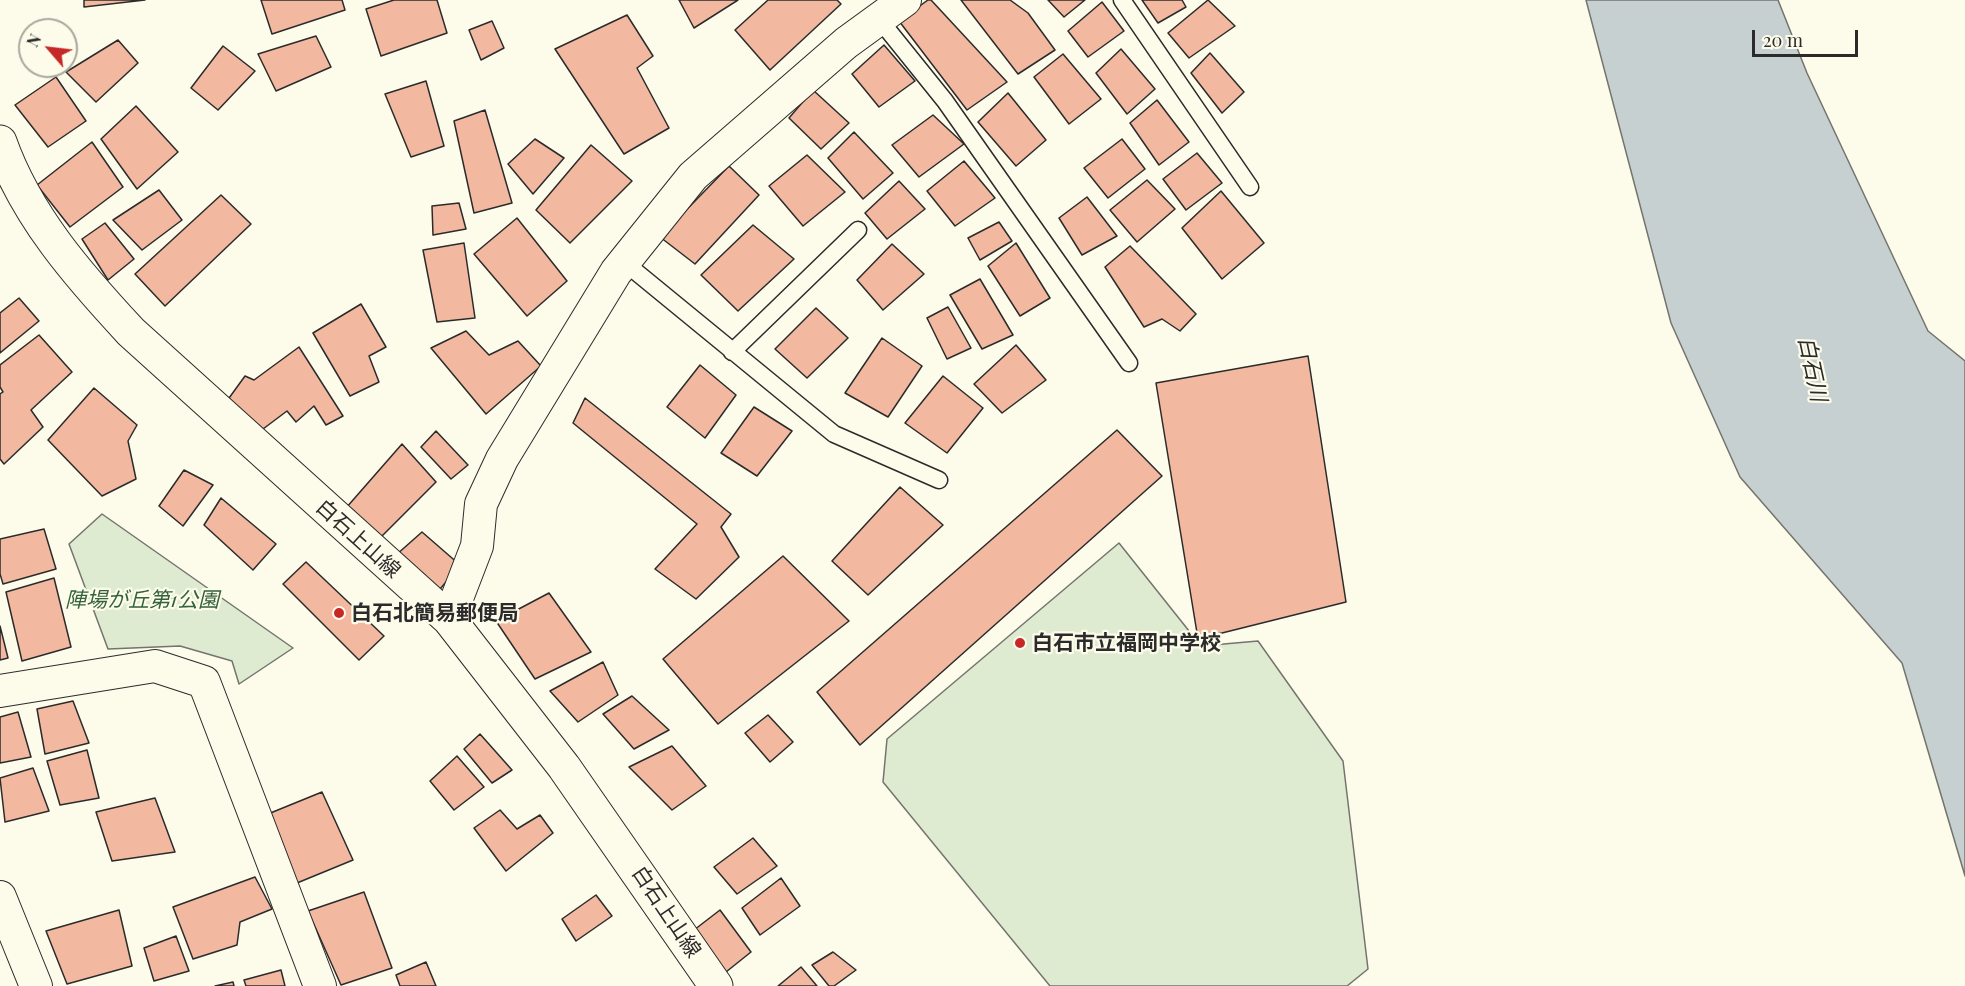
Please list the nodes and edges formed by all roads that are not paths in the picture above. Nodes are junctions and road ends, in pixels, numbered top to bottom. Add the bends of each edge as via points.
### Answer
1 (905, 0) edge
2 (1122, 0) edge
3 (879, 19) junction
4 (2, 154) edge
5 (1250, 187) dead end
6 (858, 230) dead end
7 (624, 262) junction
8 (732, 352) junction
9 (1129, 363) dead end
10 (939, 480) dead end
11 (448, 619) junction
12 (0, 691) edge
13 (0, 897) edge
14 (36, 986) edge
15 (320, 986) edge
16 (716, 986) edge

1 - 3 street
2 - 5 lane
3 - 7 street via 693,176
3 - 9 lane via 945,101
4 - 11 main road, 白石上山線 via 54,241 88,286 131,332
6 - 8 lane
7 - 8 lane
7 - 11 street via 502,459 481,504 477,546
8 - 10 lane via 834,434
11 - 16 main road, 白石上山線 via 564,767
12 - 15 street via 154,666 204,682
13 - 14 street

